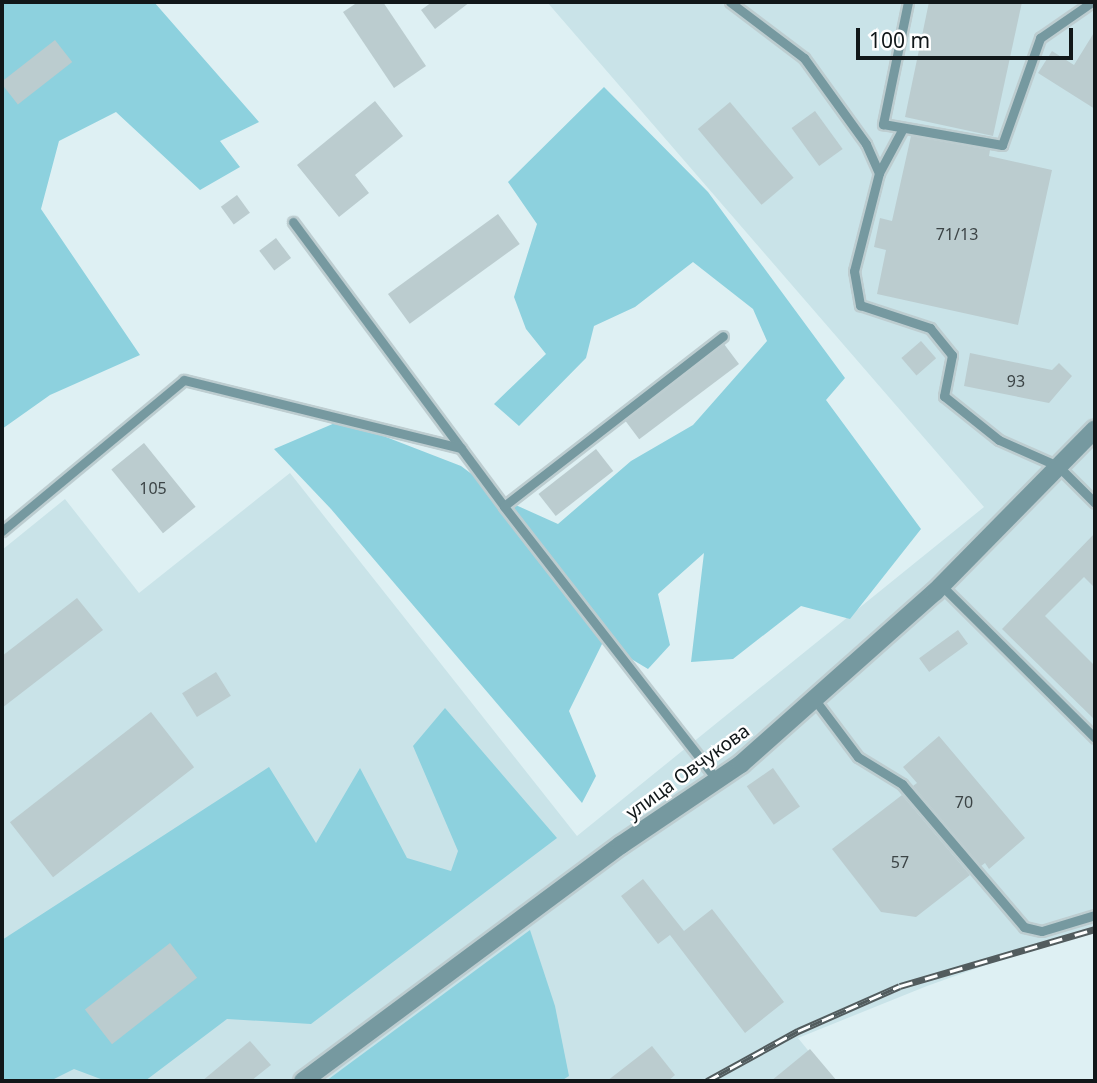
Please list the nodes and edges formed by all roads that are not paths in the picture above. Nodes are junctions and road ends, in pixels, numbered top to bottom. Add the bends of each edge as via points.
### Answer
1 (730, 2) edge
2 (908, 2) edge
3 (1092, 2) edge
4 (903, 128) junction
5 (879, 173) junction
6 (293, 222) dead end
7 (723, 335) dead end
8 (1095, 429) edge
9 (461, 448) junction
10 (1058, 466) junction
11 (1095, 503) edge
12 (504, 506) junction
13 (2, 531) edge
14 (941, 586) junction
15 (815, 700) junction
16 (1095, 738) edge
17 (717, 780) junction
18 (1095, 915) edge
19 (303, 1081) edge

1 - 5 lane via 804,58 849,116
2 - 4 lane via 883,124
3 - 4 lane via 1040,38 1002,145
4 - 5 lane
5 - 10 lane via 854,271 860,305 930,328 952,355 944,396 999,439
6 - 9 lane
7 - 12 lane
8 - 10 street, улица Овчукова
9 - 12 lane
9 - 13 lane via 184,380
10 - 11 lane
10 - 14 street, улица Овчукова
12 - 17 lane
14 - 15 street, улица Овчукова
14 - 16 lane
15 - 17 street, улица Овчукова
15 - 18 lane via 858,757 902,783 1024,928 1042,931
17 - 19 street, улица Овчукова via 621,845

